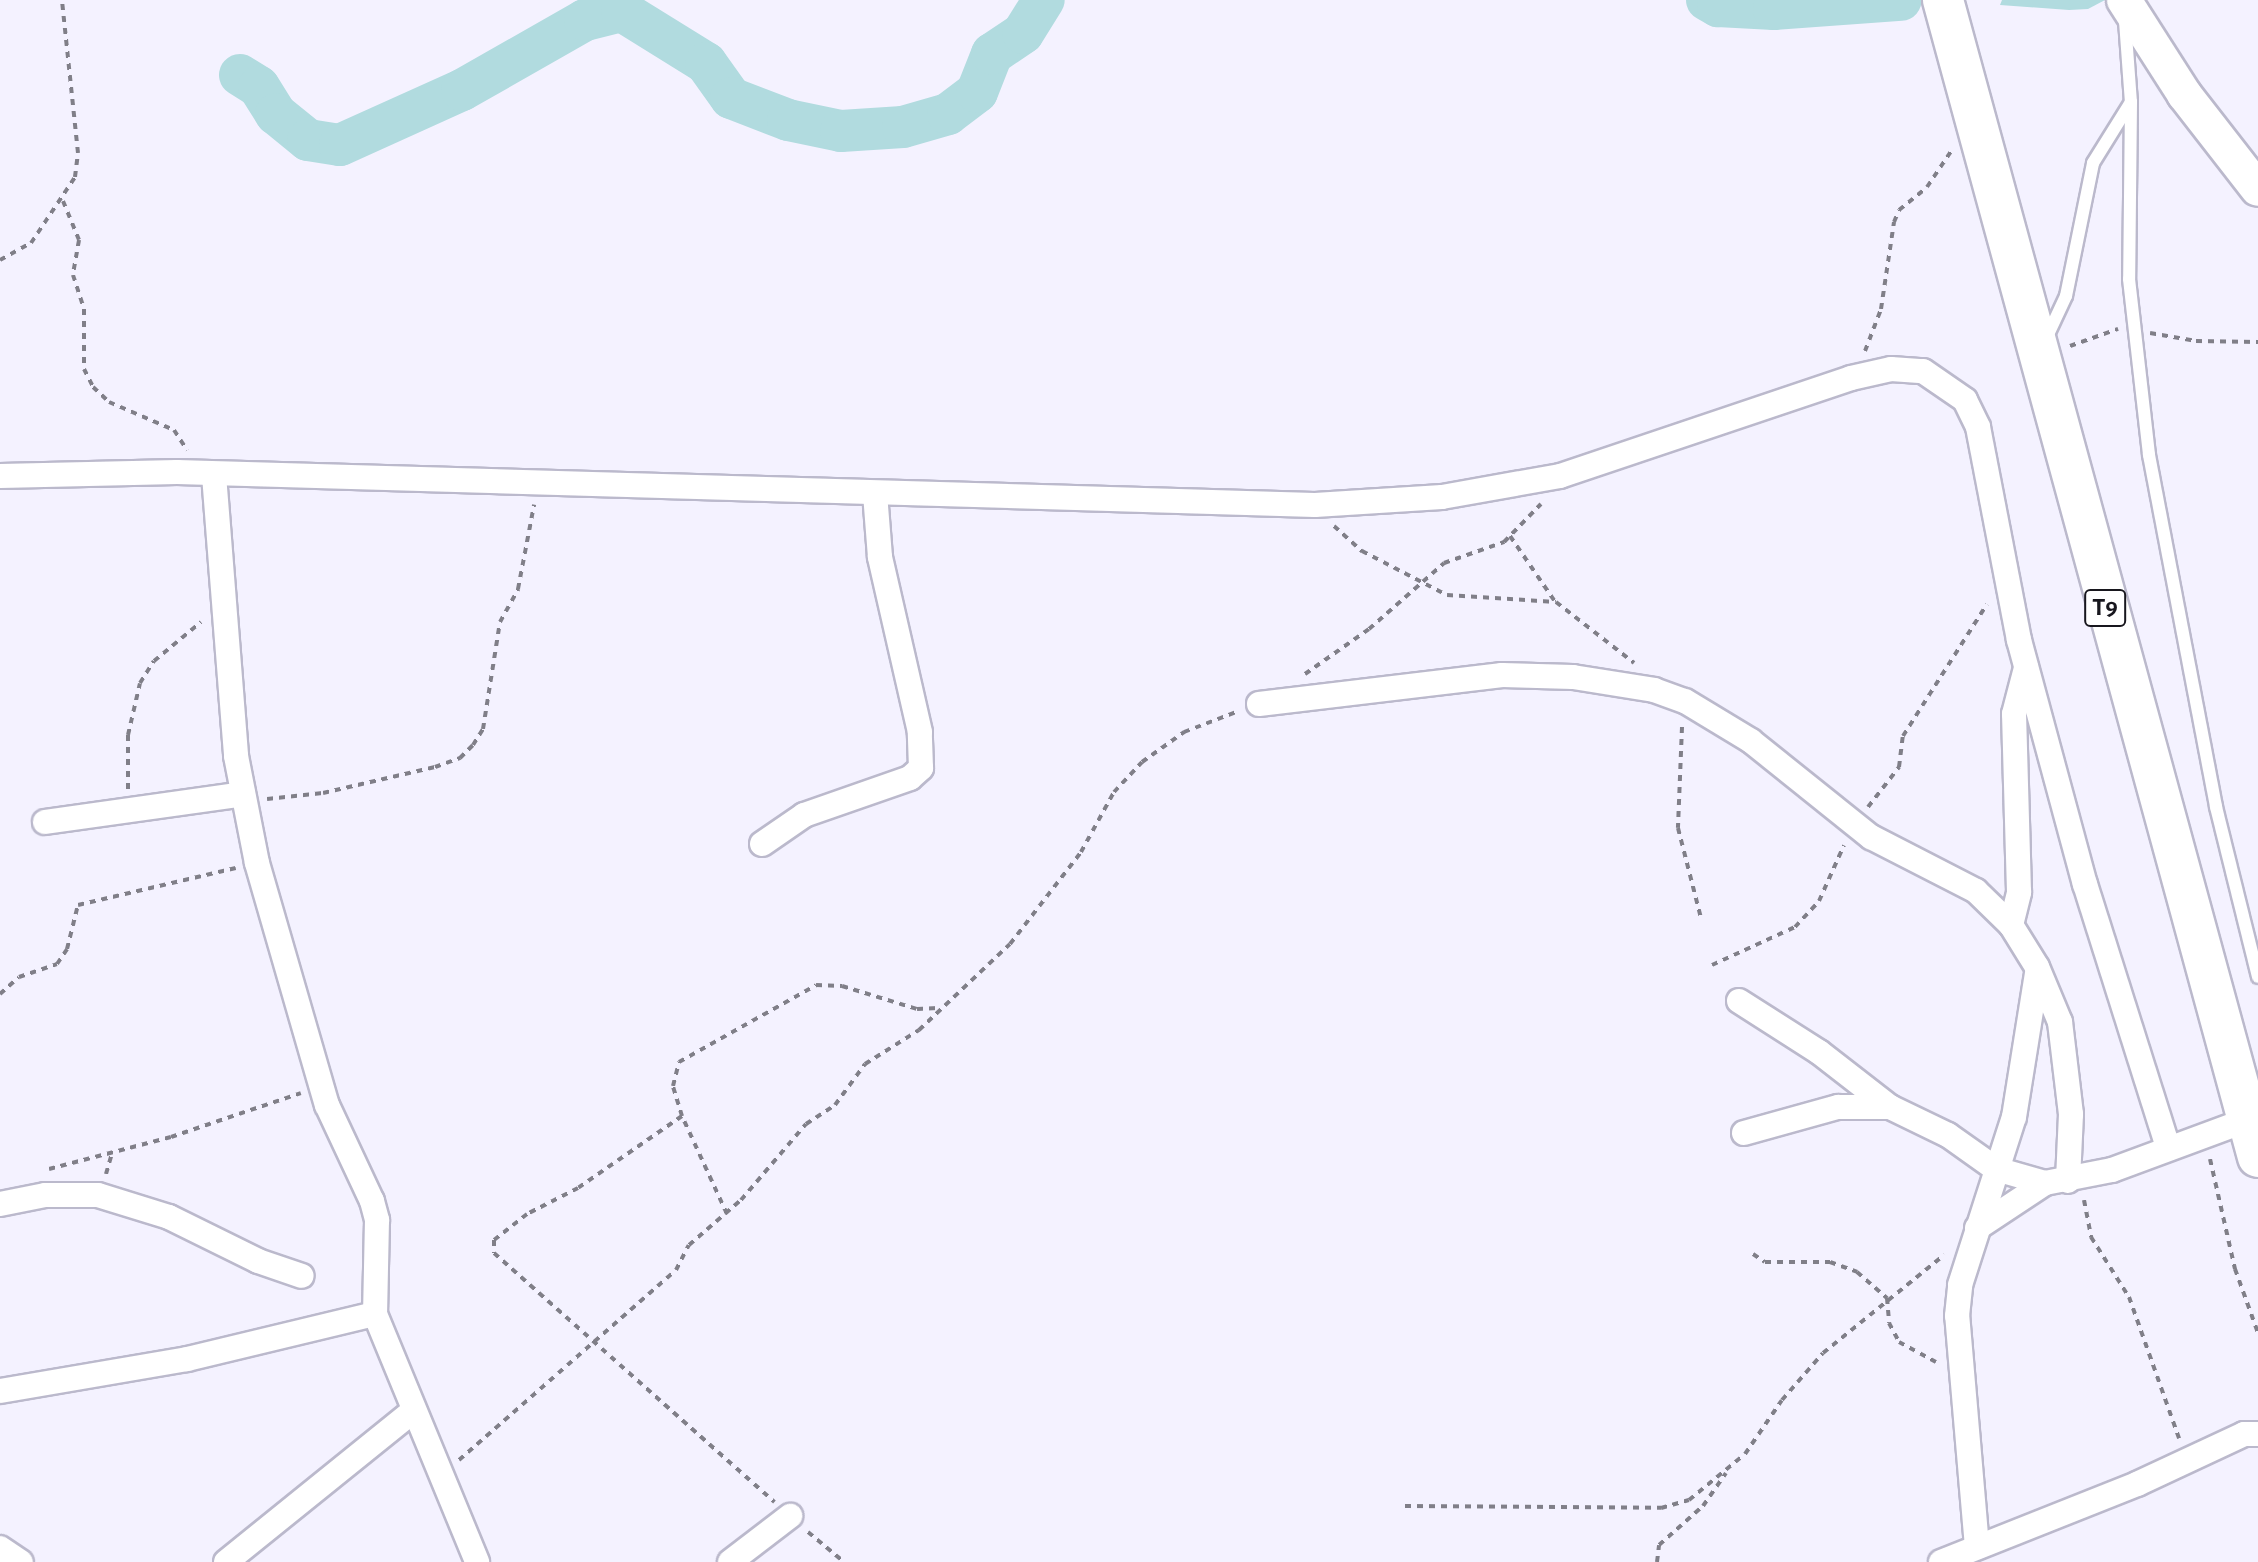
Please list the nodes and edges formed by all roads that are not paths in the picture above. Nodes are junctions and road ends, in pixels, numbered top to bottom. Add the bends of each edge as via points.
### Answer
1 (1943, 0) edge
2 (2124, 0) edge
3 (2131, 102) junction
4 (2258, 189) edge
5 (2039, 359) junction
6 (206, 474) junction
7 (0, 476) edge
8 (875, 494) junction
9 (2026, 668) junction
10 (1259, 704) road end
11 (244, 798) junction
12 (45, 822) dead end
13 (762, 844) dead end
14 (2011, 925) junction
15 (2037, 967) junction
16 (2258, 977) edge
17 (1739, 1001) dead end
18 (1890, 1107) junction
19 (1744, 1133) dead end
20 (2253, 1138) edge
21 (2168, 1147) junction
22 (1996, 1169) junction
23 (2065, 1180) junction
24 (0, 1204) edge
25 (1977, 1228) junction
26 (302, 1276) dead end
27 (375, 1314) junction
28 (0, 1391) edge
29 (412, 1412) junction
30 (2258, 1434) edge
31 (790, 1516) road end
32 (1977, 1547) junction
33 (0, 1548) edge
34 (21, 1562) edge
35 (226, 1562) edge
36 (477, 1562) edge
37 (730, 1562) edge
38 (1941, 1562) edge

1 - 5 highway, T9
2 - 3 lane
2 - 4 main road via 2184,94
3 - 5 lane via 2093,163 2066,296
3 - 16 lane via 2126,206 2132,328 2159,521 2188,644 2216,807
5 - 20 highway, T9
6 - 7 street
6 - 8 street via 777,486
6 - 11 street
8 - 9 street via 1315,505 1442,497 1560,476 1851,378 1891,369 1923,371 1965,400 1978,427
8 - 13 street via 880,557 920,732 921,768 910,778 804,815
9 - 14 street via 2014,714 2019,892
9 - 21 street via 2085,884
10 - 14 street via 1502,675 1573,677 1654,690 1685,701 1751,741 1896,853 1976,891
11 - 12 street
11 - 27 street via 257,863 321,1086 375,1210
14 - 15 street
15 - 22 street via 2023,1074
15 - 23 street via 2060,1022 2071,1114
17 - 18 street via 1819,1052
18 - 19 street via 1838,1107
18 - 22 street via 1948,1135
20 - 21 street via 2205,1134
21 - 23 street
22 - 23 street
22 - 25 street
23 - 25 street
24 - 26 street via 70,1194 109,1197 169,1217 258,1261
25 - 32 street via 1960,1285
27 - 28 street via 187,1359
27 - 29 street
29 - 35 street
29 - 36 street
30 - 32 street via 2244,1434
31 - 37 street
32 - 38 street
33 - 34 street

